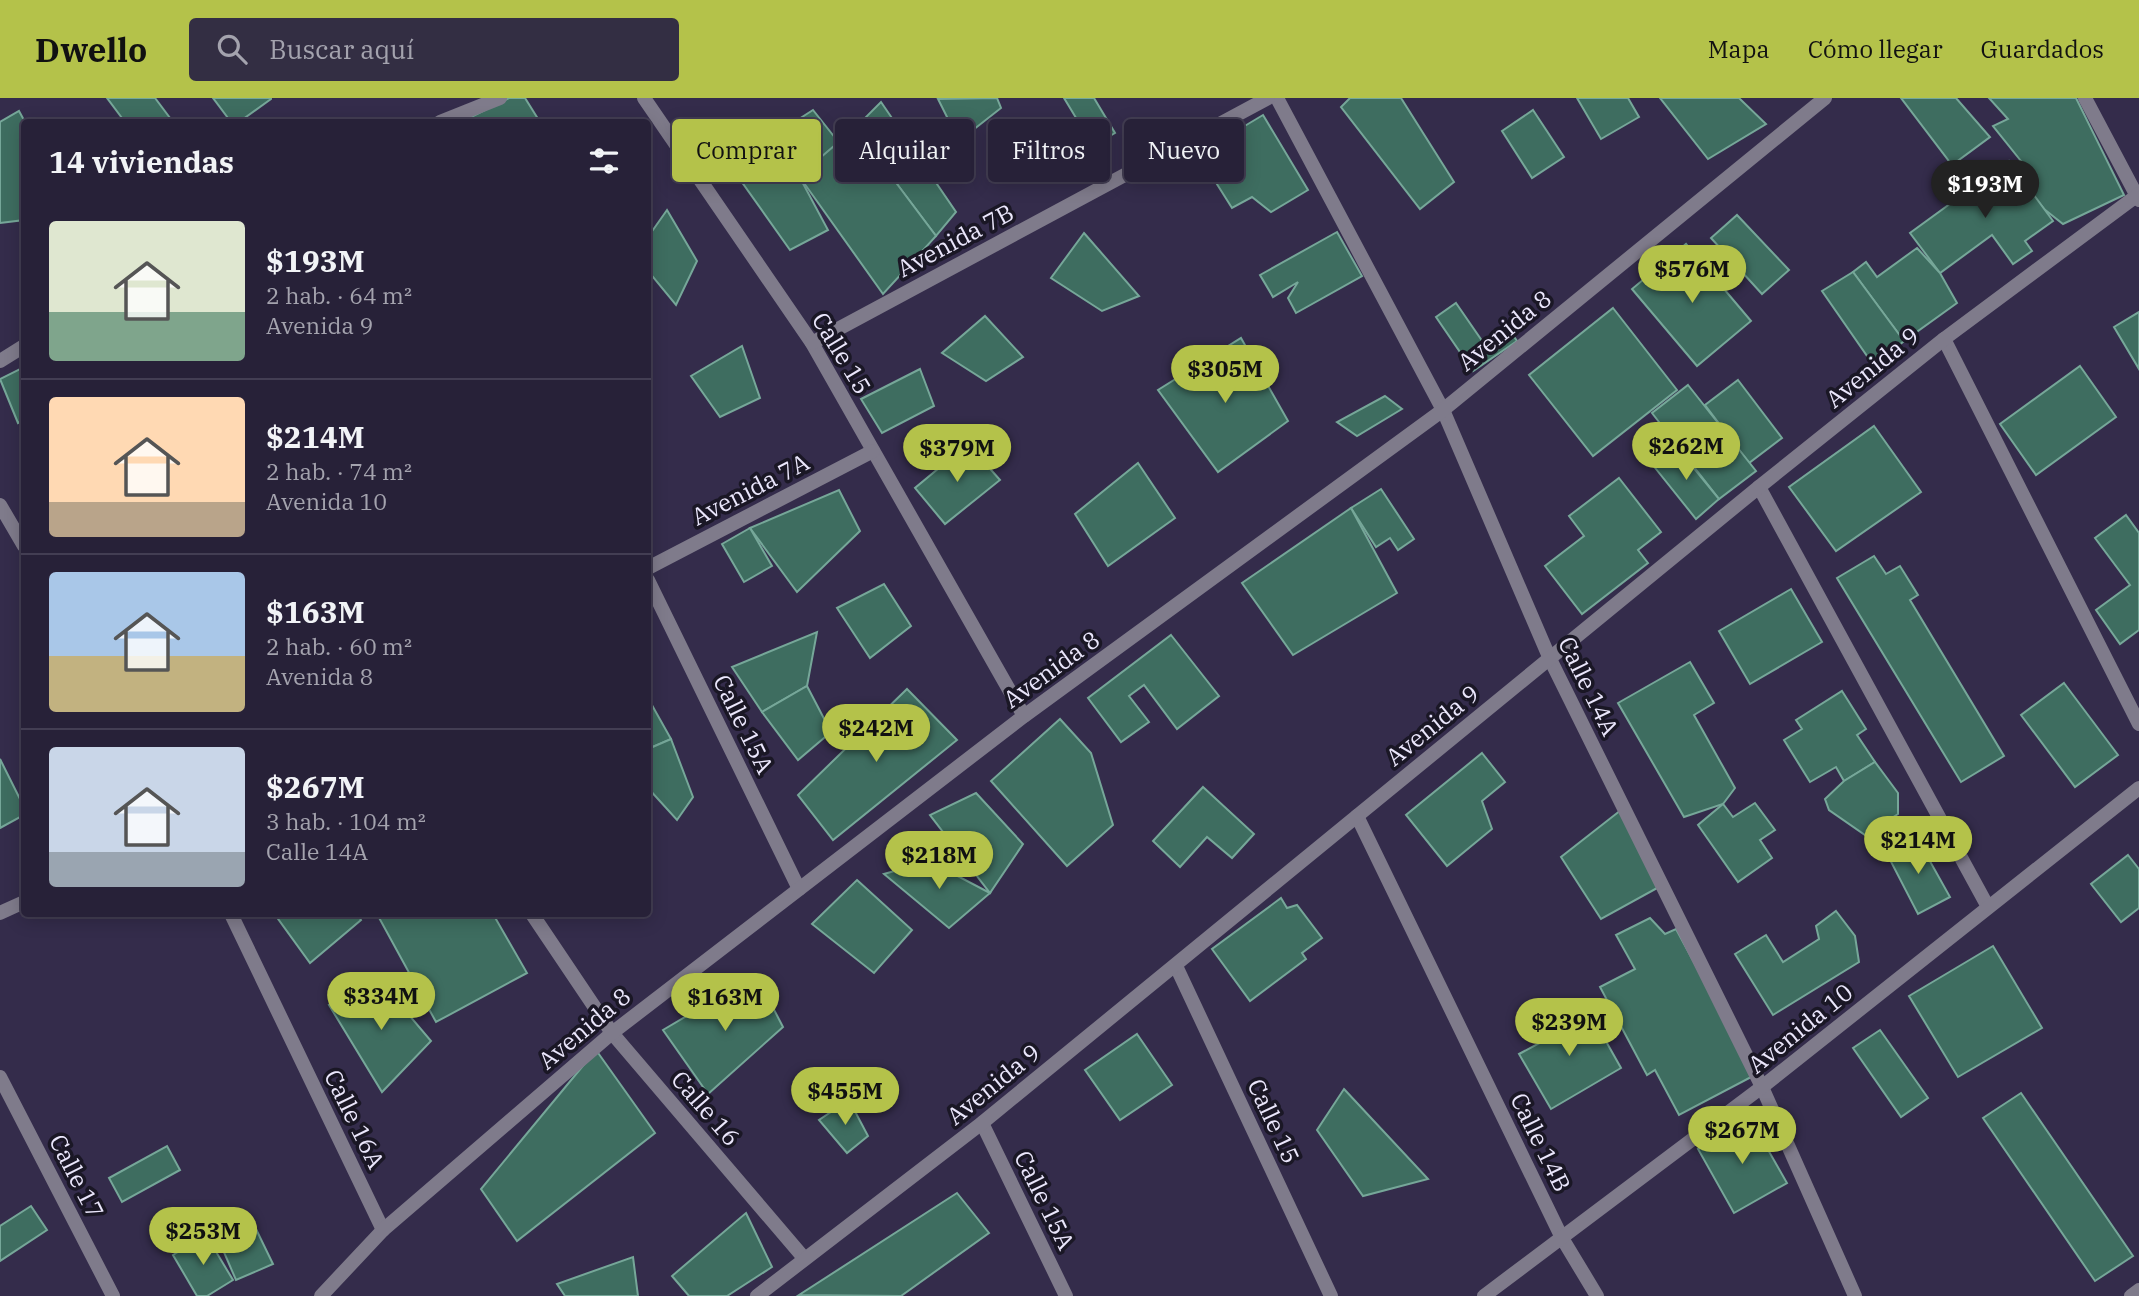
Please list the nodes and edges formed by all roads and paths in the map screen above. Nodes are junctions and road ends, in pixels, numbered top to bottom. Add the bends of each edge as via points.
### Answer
1 (500, 98) edge
2 (644, 98) edge
3 (1268, 98) edge
4 (1277, 98) edge
5 (1825, 98) edge
6 (2085, 98) edge
7 (448, 119) edge
8 (2138, 196) edge
9 (1944, 339) junction
10 (812, 343) junction
11 (21, 348) edge
12 (0, 360) edge
13 (1443, 410) junction
14 (873, 451) junction
15 (1759, 487) junction
16 (0, 505) edge
17 (21, 541) edge
18 (651, 566) edge
19 (651, 586) edge
20 (1550, 659) junction
21 (1024, 716) junction
22 (2139, 724) edge
23 (2139, 788) edge
24 (1357, 816) junction
25 (799, 889) junction
26 (21, 903) edge
27 (1988, 907) junction
28 (0, 913) edge
29 (232, 917) edge
30 (533, 917) edge
31 (1176, 966) junction
32 (612, 1033) junction
33 (0, 1077) edge
34 (1762, 1087) junction
35 (982, 1123) junction
36 (383, 1230) junction
37 (1562, 1238) junction
38 (804, 1258) junction
39 (2139, 1290) edge
40 (113, 1296) edge
41 (321, 1296) edge
42 (757, 1296) edge
43 (1066, 1296) edge
44 (1331, 1296) edge
45 (1484, 1296) edge
46 (1597, 1296) edge
47 (1855, 1296) edge
48 (2131, 1296) edge

1 - 7 street
2 - 10 street, Calle 15
3 - 10 street, Avenida 7B
4 - 13 street, Calle 14A
5 - 13 street, Avenida 8
6 - 8 street
8 - 9 street, Avenida 9
9 - 15 street, Avenida 9
9 - 22 street
10 - 14 street, Calle 15
11 - 12 street
13 - 20 street, Calle 14A
13 - 21 street, Avenida 8
14 - 18 street, Avenida 7A
14 - 21 street, Calle 15
15 - 20 street, Avenida 9
15 - 27 street
16 - 17 street
19 - 25 street, Calle 15A
20 - 24 street, Avenida 9
20 - 34 street, Calle 14A
21 - 25 street, Avenida 8
23 - 27 street, Avenida 10
24 - 31 street, Avenida 9
24 - 37 street, Calle 14B
25 - 32 street, Avenida 8
26 - 28 street
27 - 34 street, Avenida 10
29 - 36 street, Calle 16A
30 - 32 street, Calle 16
31 - 35 street, Avenida 9
31 - 44 street, Calle 15
32 - 36 street, Avenida 8
32 - 38 street, Calle 16
33 - 40 street, Calle 17
34 - 37 street, Avenida 10
34 - 47 street, Calle 14A
35 - 38 street, Avenida 9
35 - 43 street, Calle 15A
36 - 41 street, Avenida 8
37 - 45 street, Avenida 10
37 - 46 street, Calle 14B
38 - 42 street, Avenida 9
39 - 48 street

